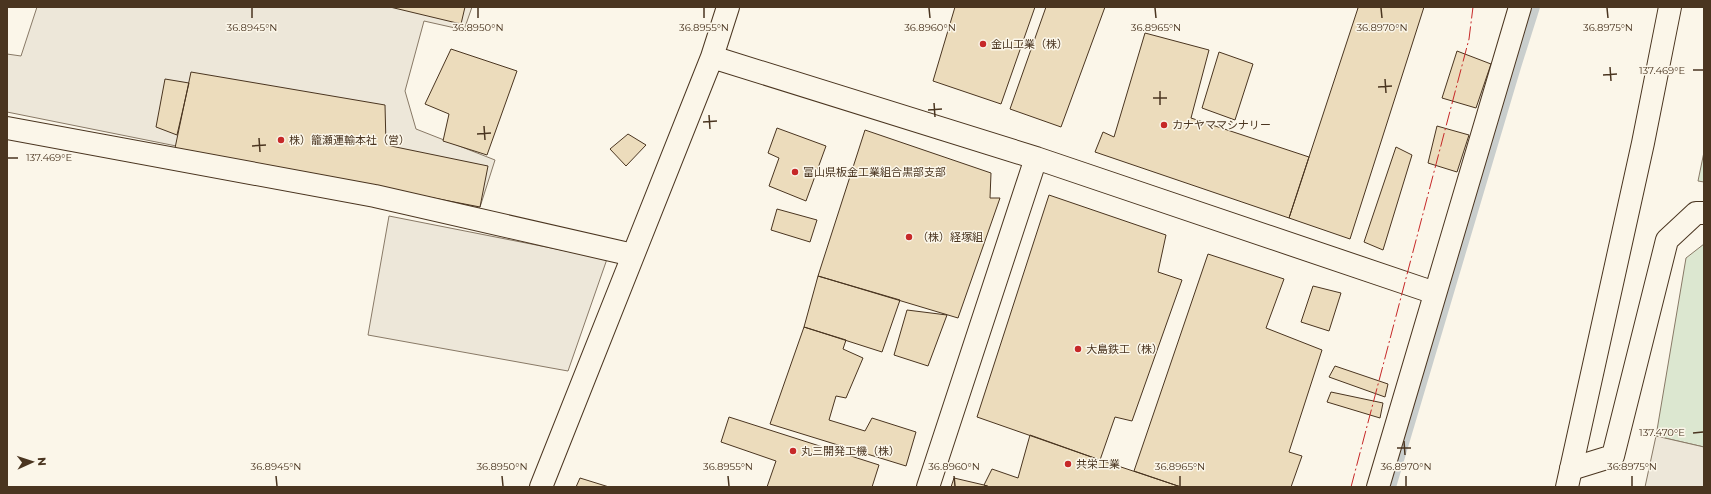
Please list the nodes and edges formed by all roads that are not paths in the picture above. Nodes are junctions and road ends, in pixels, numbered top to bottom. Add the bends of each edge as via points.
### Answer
1 (728, 7) edge
2 (1520, 7) edge
3 (1670, 7) edge
4 (712, 57) junction
5 (7, 128) edge
6 (1036, 158) junction
7 (1704, 213) edge
8 (634, 255) junction
9 (1435, 293) junction
10 (1569, 478) edge
11 (541, 487) edge
12 (928, 487) edge
13 (1378, 487) edge

1 - 4 street
2 - 9 street
3 - 10 street via 1643,143
4 - 6 street
4 - 8 street
5 - 8 street via 375,196
6 - 9 street
6 - 12 street
7 - 10 street via 1696,213 1667,240 1613,456
8 - 11 street
9 - 13 street

